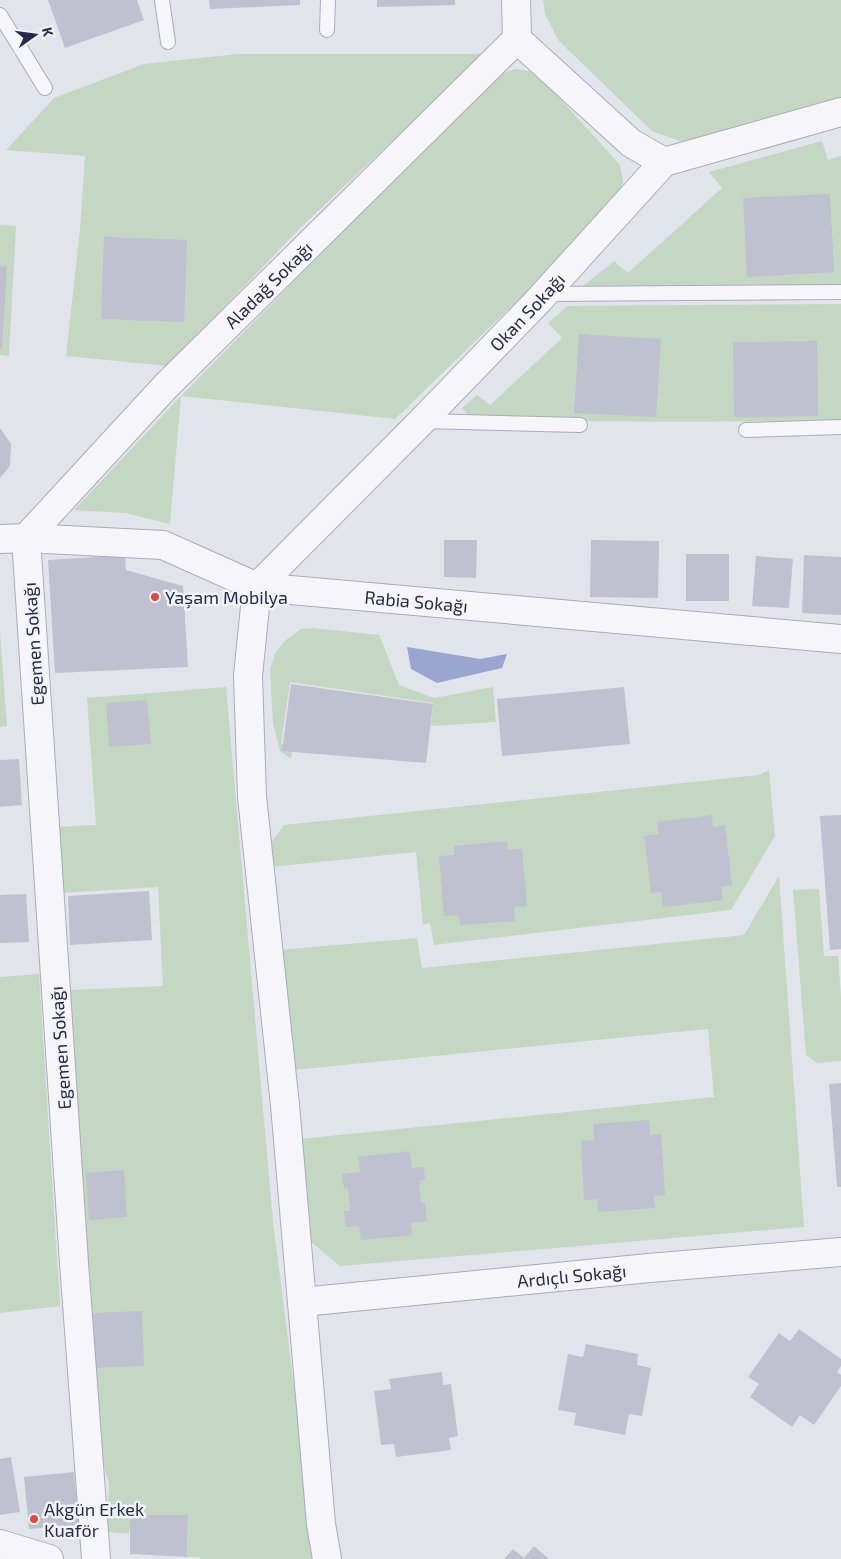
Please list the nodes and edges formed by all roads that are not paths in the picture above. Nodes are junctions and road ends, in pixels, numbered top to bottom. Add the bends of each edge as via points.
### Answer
1 (162, 0) edge
2 (328, 0) edge
3 (516, 0) edge
4 (0, 15) edge
5 (327, 30) dead end
6 (516, 39) junction
7 (168, 42) dead end
8 (45, 88) dead end
9 (841, 112) edge
10 (664, 162) junction
11 (841, 292) edge
12 (544, 294) junction
13 (422, 421) junction
14 (580, 425) dead end
15 (841, 427) edge
16 (746, 430) dead end
17 (13, 538) edge
18 (257, 587) junction
19 (841, 639) edge
20 (841, 1252) edge
21 (302, 1302) junction
22 (0, 1544) edge
23 (49, 1559) edge
24 (96, 1559) edge
25 (327, 1559) edge

1 - 7 lane
2 - 5 lane
3 - 6 street
4 - 8 lane
6 - 10 street via 631,144
6 - 17 street, Aladağ Sokağı
9 - 10 street
10 - 12 street, Okan Sokağı
11 - 12 lane
12 - 13 street, Okan Sokağı
13 - 14 lane
13 - 18 street, Okan Sokağı
15 - 16 lane
17 - 18 street, Rabia Sokağı via 163,545
17 - 24 street, Egemen Sokağı
18 - 19 street, Rabia Sokağı
18 - 21 street via 248,676 252,797
20 - 21 street, Ardıçlı Sokağı
21 - 25 street via 321,1524
22 - 23 street

